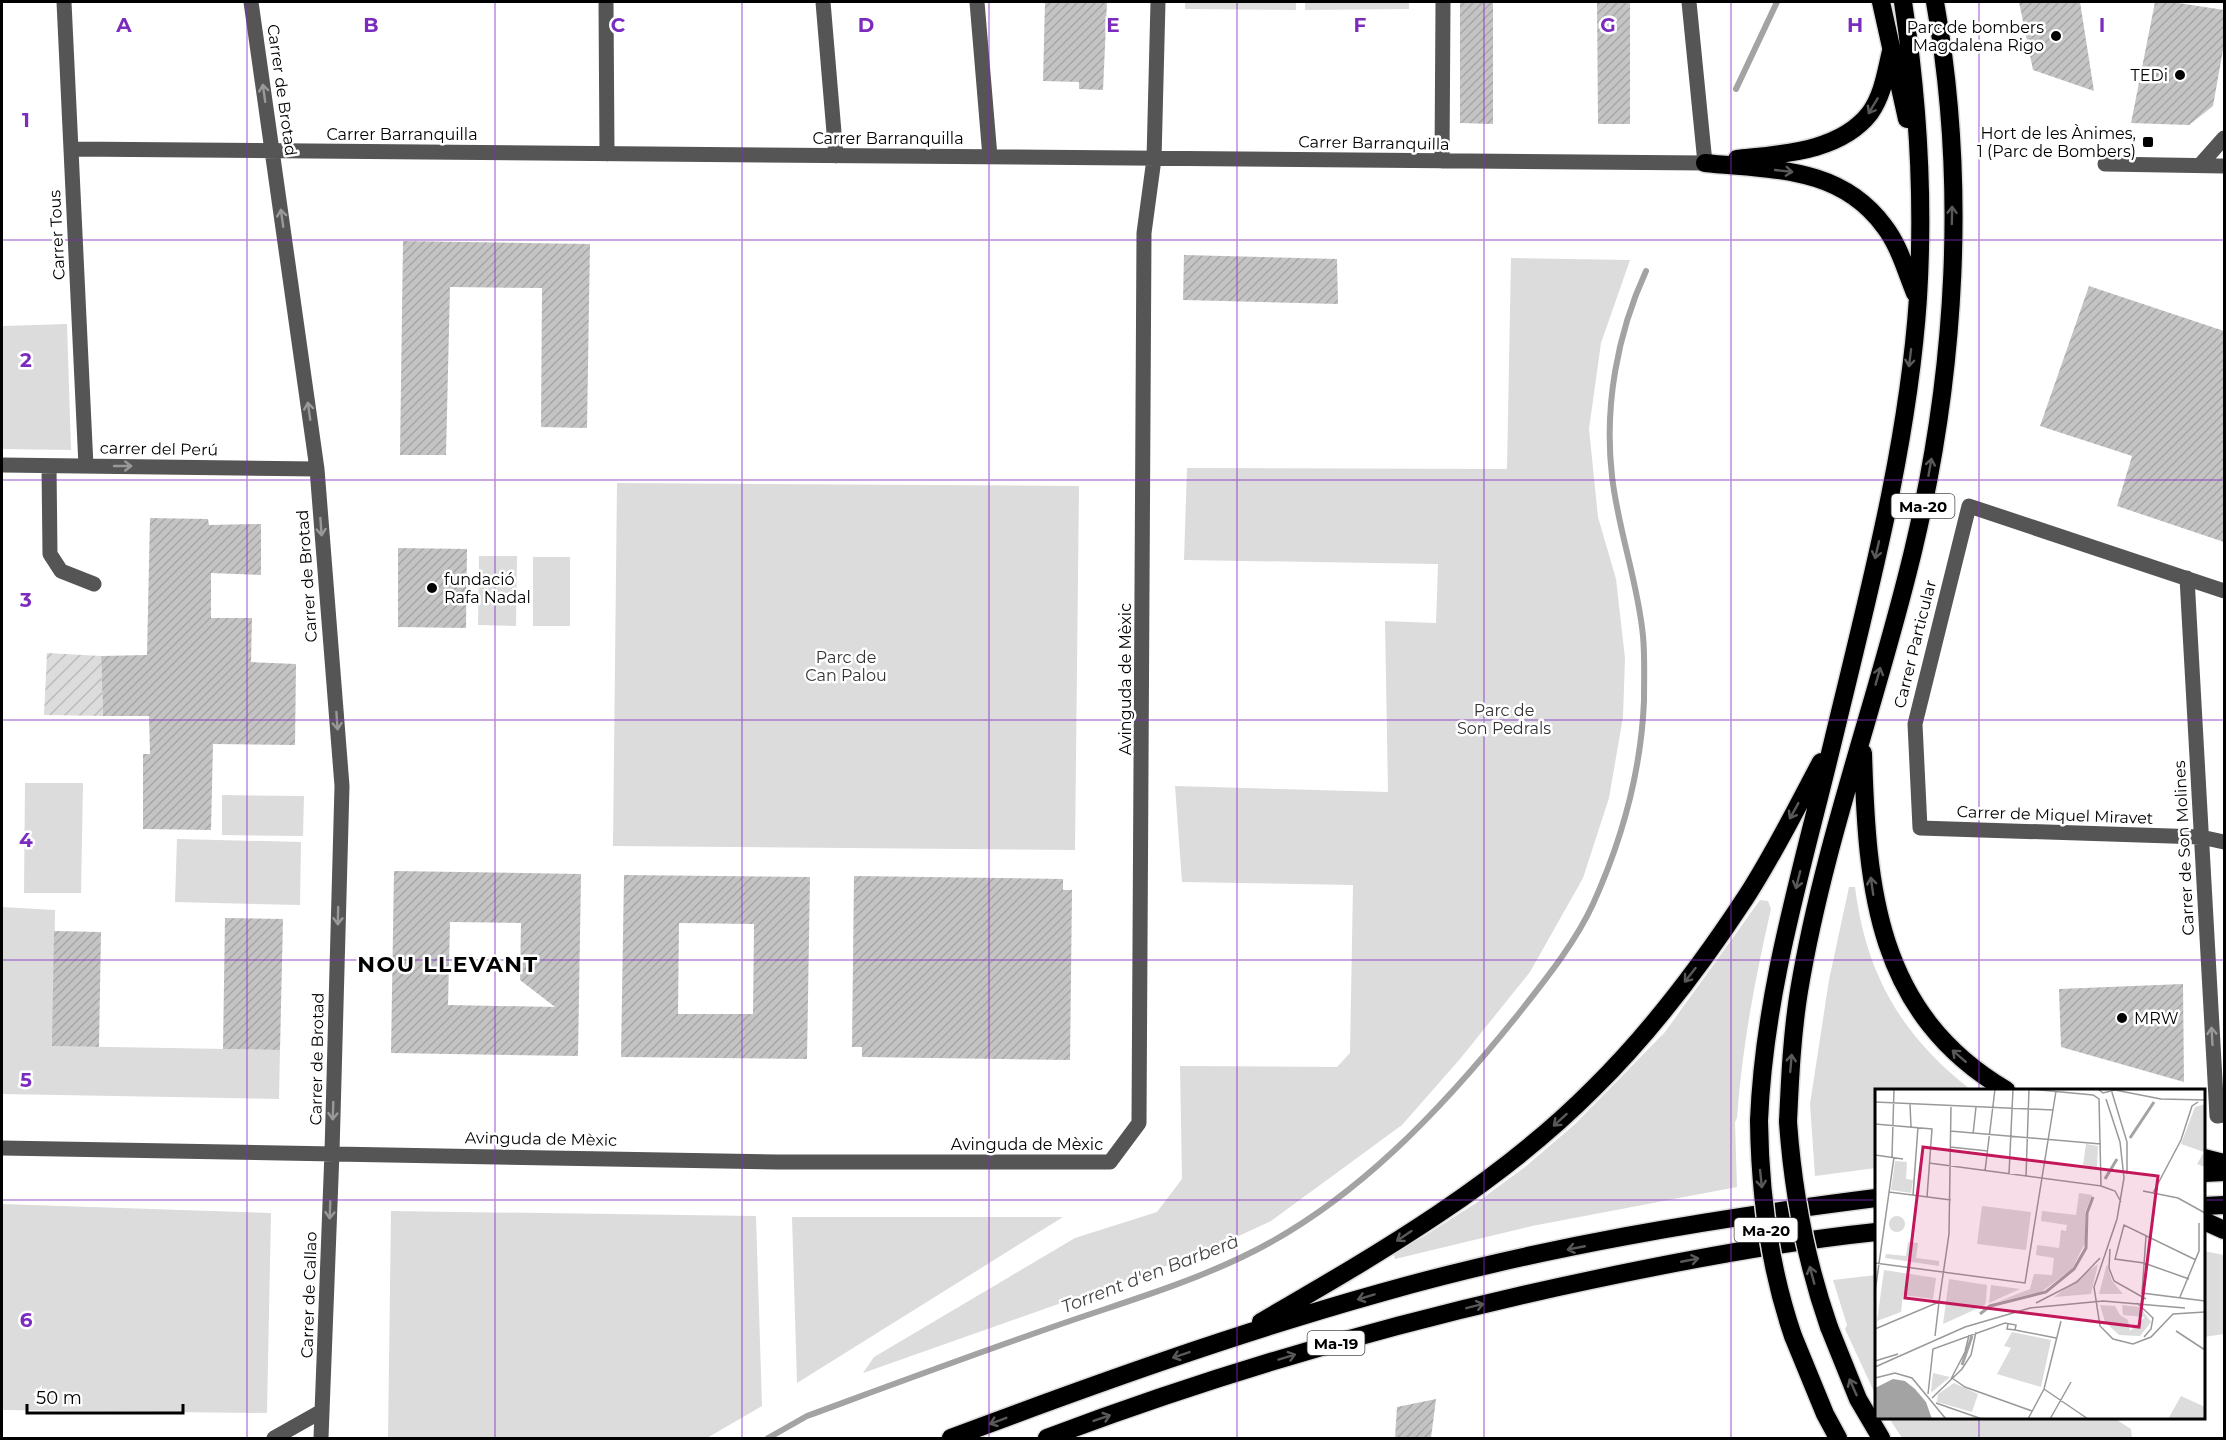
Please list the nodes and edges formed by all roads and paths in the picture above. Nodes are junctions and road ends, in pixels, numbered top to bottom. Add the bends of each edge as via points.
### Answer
1 (64, 2) edge
2 (251, 2) edge
3 (606, 2) edge
4 (823, 2) edge
5 (977, 2) edge
6 (1158, 2) edge
7 (1443, 2) edge
8 (1689, 2) edge
9 (1881, 2) edge
10 (1903, 2) edge
11 (1935, 2) edge
12 (1941, 2) edge
13 (1940, 33) junction
14 (1891, 51) junction
15 (2224, 138) edge
16 (71, 149) junction
17 (273, 151) junction
18 (607, 154) junction
19 (836, 156) junction
20 (990, 157) junction
21 (1154, 159) junction
22 (1442, 161) junction
23 (1705, 163) junction
24 (2105, 164) dead end
25 (2200, 165) junction
26 (2224, 166) edge
27 (1920, 173) junction
28 (1917, 300) junction
29 (2, 465) edge
30 (49, 466) junction
31 (86, 466) junction
32 (317, 469) junction
33 (2187, 578) junction
34 (94, 584) dead end
35 (2224, 591) edge
36 (1863, 733) junction
37 (1833, 741) junction
38 (1920, 828) joint
39 (2201, 837) junction
40 (2224, 842) edge
41 (2004, 1089) edge
42 (2221, 1116) edge
43 (2, 1148) edge
44 (332, 1152) junction
45 (2205, 1158) edge
46 (2224, 1162) edge
47 (2224, 1172) edge
48 (2205, 1173) edge
49 (1875, 1198) edge
50 (2224, 1205) edge
51 (2205, 1206) edge
52 (2205, 1221) edge
53 (2224, 1230) edge
54 (1875, 1232) edge
55 (1237, 1336) junction
56 (322, 1411) junction
57 (274, 1438) edge
58 (321, 1438) edge
59 (951, 1438) edge
60 (1047, 1438) edge
61 (1838, 1438) edge
62 (1881, 1438) edge

1 - 16 street, Carrer Tous
17 -> 2 street, Carrer de Brotad
3 - 18 street
4 - 19 street
5 - 20 street
6 - 21 street
7 - 22 street
8 - 23 street
9 - 14 highway
10 - 27 highway, Ma-20
11 - 13 highway, Ma-20
12 - 13 highway
36 -> 13 highway, Ma-20 via 1914,548 1946,366 1953,273 1953,174
14 -> 23 highway via 1878,99 1859,125 1845,135 1789,153
14 - 27 highway
15 - 25 street
16 - 17 street, Carrer Barranquilla
16 - 31 street, Carrer Tous
17 - 18 street, Carrer Barranquilla
32 -> 17 street, Carrer de Brotad
18 - 19 street, Carrer Barranquilla
19 - 20 street, Carrer Barranquilla
20 - 21 street, Carrer Barranquilla
21 - 22 street, Carrer Barranquilla
21 - 44 street, Avinguda de Mèxic via 1144,233 1139,1123 1110,1162 777,1162
22 - 23 street, Carrer Barranquilla
23 -> 28 highway via 1814,176 1845,190 1885,227
24 - 25 street
25 - 26 street
27 - 28 highway, Ma-20
28 -> 37 highway, Ma-20 via 1897,457
29 - 30 street, carrer del Perú
30 - 31 street, carrer del Perú
30 - 34 street via 50,554 61,571
31 -> 32 street, carrer del Perú
32 -> 44 street, Carrer de Brotad via 342,786
33 - 35 street
33 - 38 street, Carrer Particular via 1969,506 1915,724
33 - 39 street, Carrer de Son Molines
41 -> 36 highway via 1940,1039 1909,996 1886,948 1870,877
62 -> 36 highway, Ma-20, bridge via 1858,1399 1817,1294 1800,1220 1788,1122 1800,988 1824,877
37 -> 55 highway via 1748,895 1653,1023 1595,1088 1539,1139 1472,1190 1393,1244
37 -> 61 highway, Ma-20, bridge via 1776,972 1761,1074 1759,1121 1766,1234 1780,1298 1815,1394
38 - 39 street, Carrer de Miquel Miravet
39 - 40 street, Carrer de Miquel Miravet
42 -> 39 street, Carrer de Son Molines
43 - 44 street, Avinguda de Mèxic
44 -> 56 street, Carrer de Callao
45 - 46 highway
47 - 48 highway
49 -> 55 highway, Ma-19 via 1688,1226 1482,1267
50 - 51 highway
52 - 53 highway
60 -> 54 highway, Ma-19 via 1185,1389 1406,1323 1515,1296 1730,1252
55 -> 59 highway, Ma-19
56 - 57 street
56 - 58 street, Carrer de Callao

